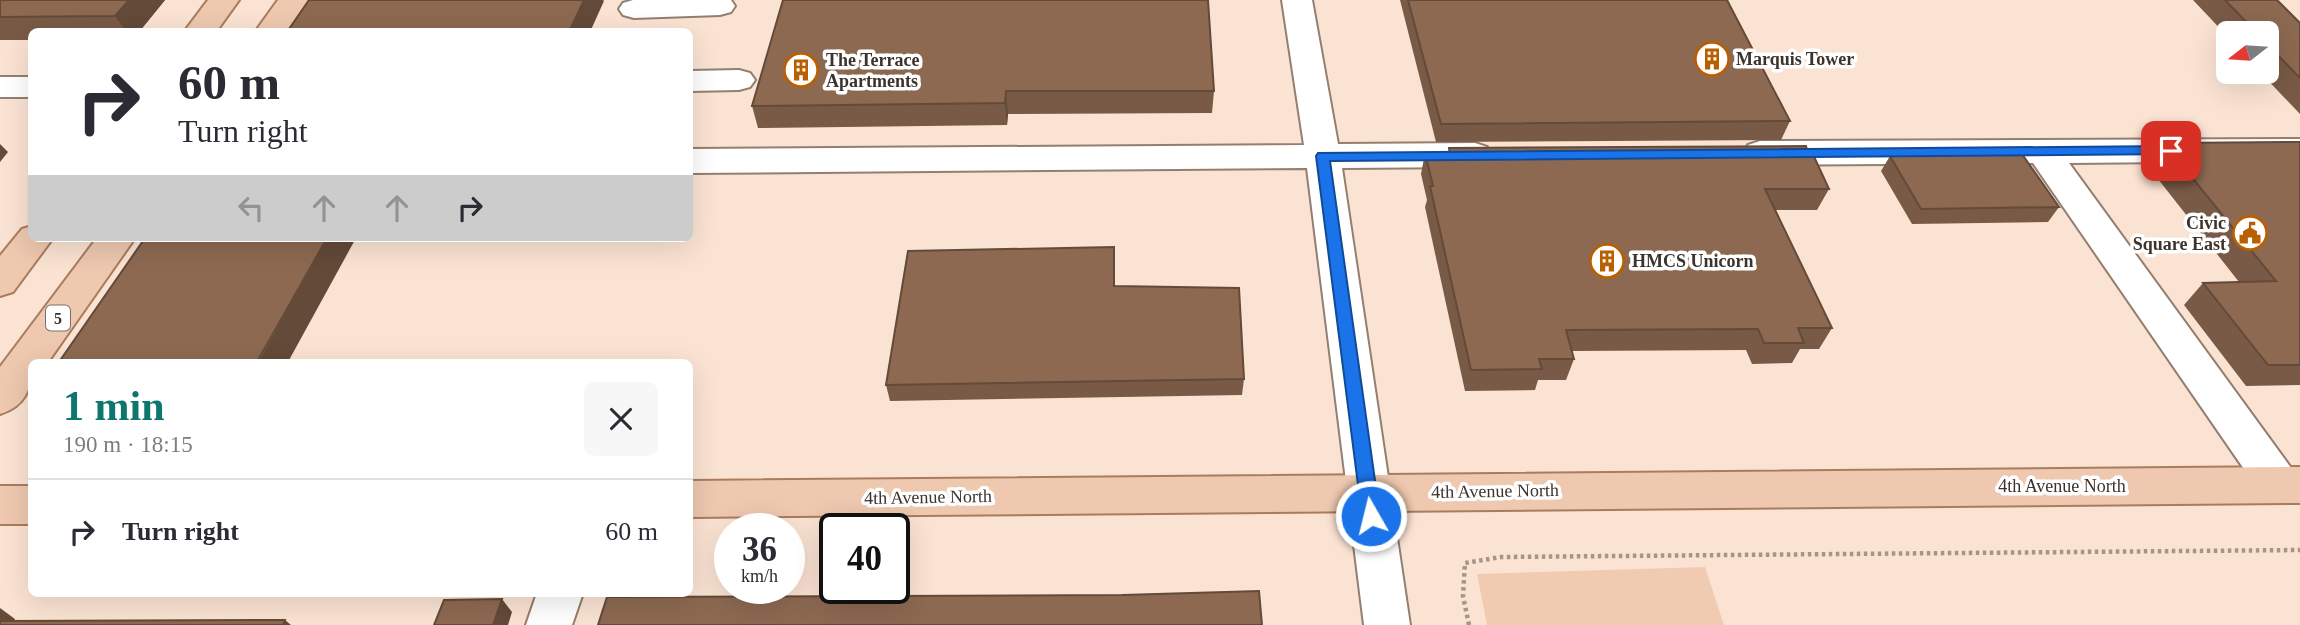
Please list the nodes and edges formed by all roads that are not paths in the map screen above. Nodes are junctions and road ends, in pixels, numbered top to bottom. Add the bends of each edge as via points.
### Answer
1 (223, 0) edge
2 (294, 0) edge
3 (1297, 0) edge
4 (720, 6) dead end
5 (633, 13) edge
6 (202, 28) edge
7 (274, 28) edge
8 (739, 80) dead end
9 (693, 81) edge
10 (0, 87) edge
11 (28, 87) edge
12 (2300, 150) edge
13 (2042, 151) junction
14 (1735, 153) edge
15 (1503, 155) edge
16 (1323, 156) junction
17 (693, 161) edge
18 (32, 242) edge
19 (114, 242) edge
20 (0, 282) edge
21 (29, 359) edge
22 (28, 360) edge
23 (0, 398) edge
24 (2290, 485) edge
25 (1367, 492) junction
26 (693, 499) edge
27 (0, 505) edge
28 (28, 505) edge
29 (559, 597) edge
30 (549, 625) edge
31 (1387, 625) edge

1 - 6 main road
2 - 7 main road
3 - 16 street
4 - 5 street
8 - 9 street
10 - 11 street
12 - 13 street
13 - 14 street
13 - 24 street
15 - 16 street
16 - 17 street
16 - 25 street
18 - 20 main road
19 - 21 main road, 5
22 - 23 main road, 5
24 - 25 main road, 4th Avenue North
25 - 26 main road, 4th Avenue North
25 - 31 street
27 - 28 main road
29 - 30 street

